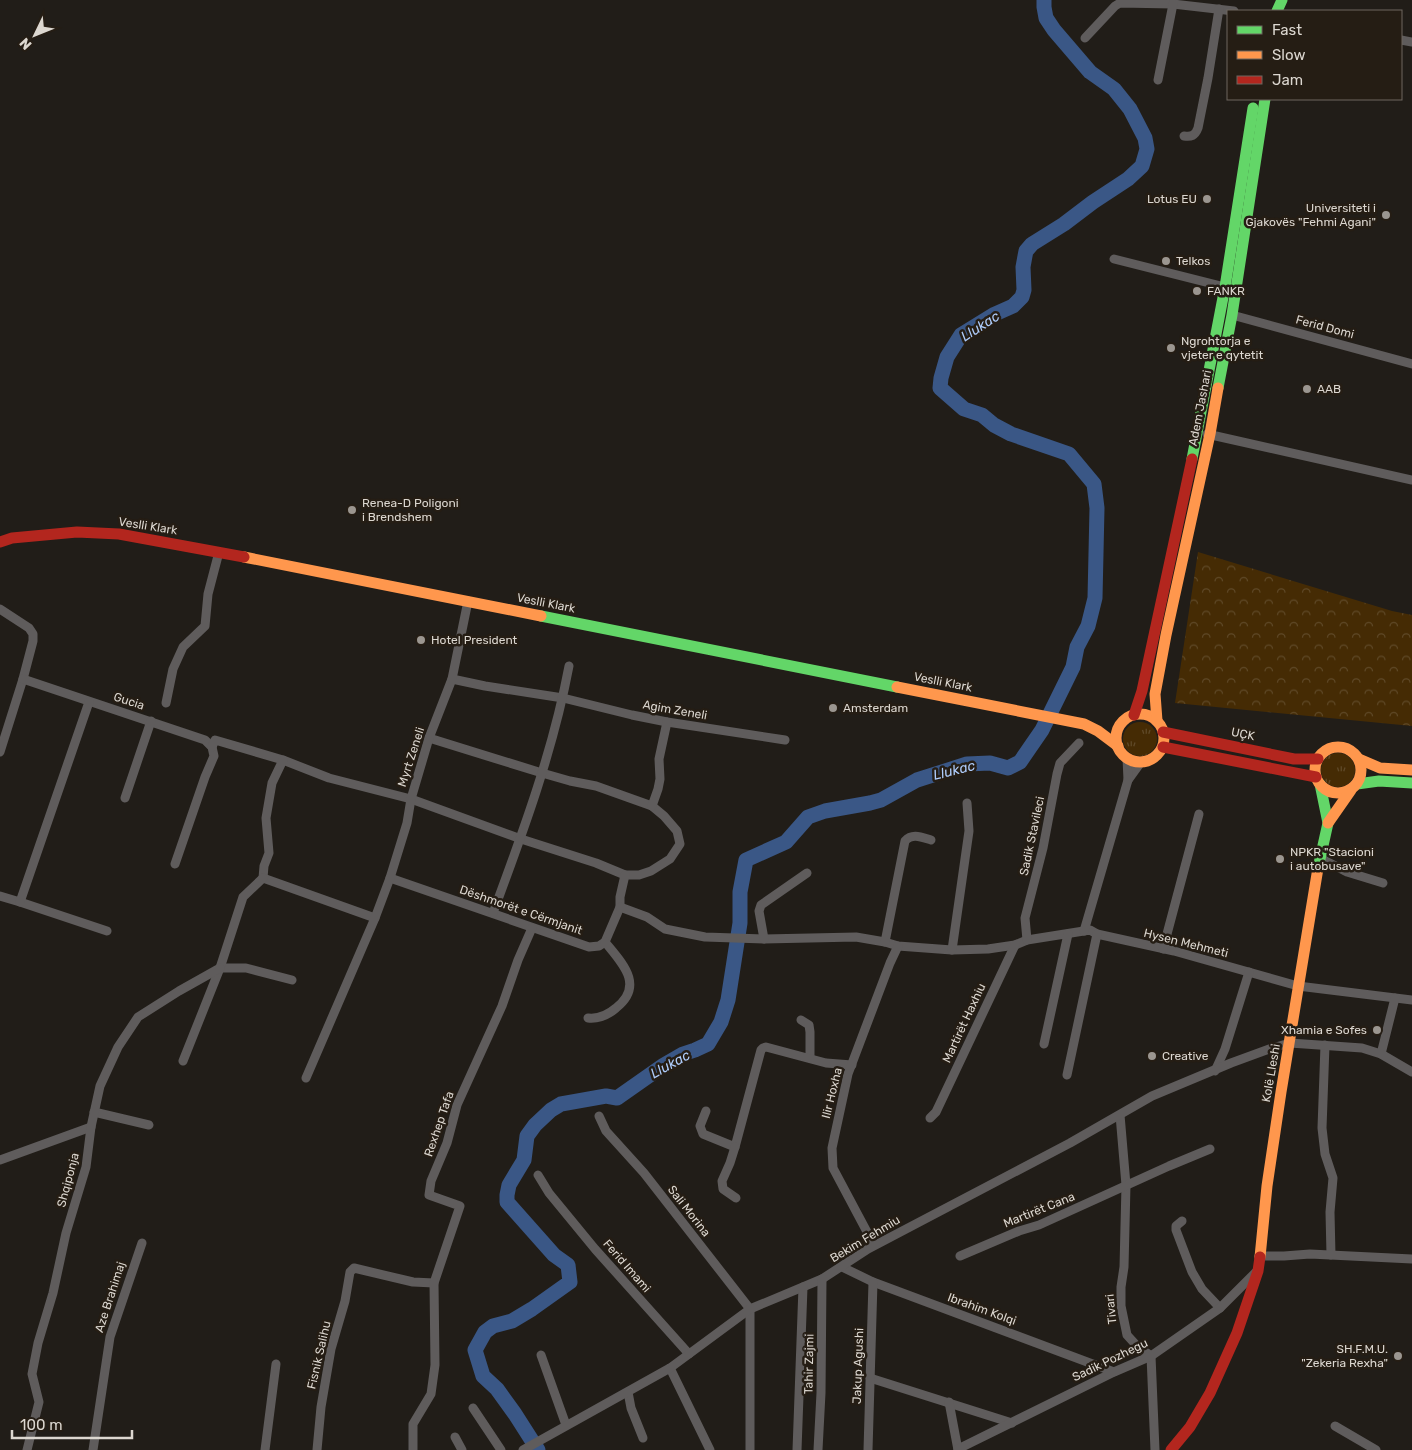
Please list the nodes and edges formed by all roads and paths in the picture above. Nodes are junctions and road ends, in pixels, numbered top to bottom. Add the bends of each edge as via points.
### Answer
1 (1173, 4) junction
2 (1219, 9) junction
3 (1227, 10) edge
4 (1085, 38) dead end
5 (1158, 80) dead end
6 (1254, 100) edge
7 (1264, 100) edge
8 (1184, 136) dead end
9 (1114, 259) dead end
10 (1225, 286) junction
11 (1232, 315) junction
12 (1412, 364) edge
13 (1204, 433) junction
14 (1412, 480) edge
15 (0, 542) edge
16 (219, 552) junction
17 (468, 602) junction
18 (0, 609) edge
19 (569, 666) dead end
20 (23, 679) junction
21 (452, 679) junction
22 (563, 698) junction
23 (89, 702) junction
24 (166, 703) dead end
25 (1129, 718) junction
26 (151, 721) junction
27 (1157, 721) junction
28 (666, 722) junction
29 (1084, 724) junction
30 (1163, 732) junction
31 (429, 738) junction
32 (785, 740) dead end
33 (1079, 743) dead end
34 (1118, 746) junction
35 (212, 747) junction
36 (1163, 747) junction
37 (0, 752) edge
38 (1127, 758) junction
39 (1318, 759) junction
40 (1359, 759) junction
41 (283, 760) junction
42 (1141, 762) junction
43 (1412, 770) edge
44 (542, 773) junction
45 (1128, 780) junction
46 (1318, 781) junction
47 (1412, 783) edge
48 (1354, 787) junction
49 (125, 798) dead end
50 (411, 799) junction
51 (967, 803) dead end
52 (652, 806) junction
53 (1199, 814) dead end
54 (1328, 823) junction
55 (521, 839) junction
56 (931, 840) dead end
57 (1320, 858) junction
58 (175, 864) dead end
59 (807, 873) dead end
60 (625, 874) junction
61 (264, 878) junction
62 (390, 878) junction
63 (1383, 883) dead end
64 (0, 896) edge
65 (20, 902) junction
66 (620, 906) junction
67 (493, 913) junction
68 (375, 918) junction
69 (532, 928) junction
70 (107, 930) dead end
71 (1084, 930) junction
72 (1068, 934) junction
73 (1097, 934) junction
74 (764, 939) junction
75 (1027, 940) junction
76 (605, 942) junction
77 (885, 942) junction
78 (1015, 945) junction
79 (898, 946) junction
80 (1163, 949) junction
81 (952, 950) junction
82 (220, 968) junction
83 (1249, 972) junction
84 (292, 980) dead end
85 (1298, 986) junction
86 (1395, 998) junction
87 (1412, 1000) edge
88 (588, 1018) dead end
89 (802, 1020) dead end
90 (1290, 1043) junction
91 (1044, 1044) dead end
92 (1325, 1046) junction
93 (1381, 1054) junction
94 (810, 1058) junction
95 (183, 1061) dead end
96 (852, 1065) junction
97 (1214, 1071) junction
98 (1412, 1072) edge
99 (1067, 1075) dead end
100 (306, 1078) dead end
101 (706, 1111) dead end
102 (94, 1112) junction
103 (933, 1115) dead end
104 (1120, 1115) junction
105 (600, 1116) dead end
106 (149, 1125) dead end
107 (91, 1127) junction
108 (735, 1147) junction
109 (1210, 1149) dead end
110 (0, 1160) edge
111 (538, 1175) dead end
112 (1126, 1185) junction
113 (736, 1198) dead end
114 (1182, 1221) dead end
115 (142, 1243) dead end
116 (874, 1246) junction
117 (1331, 1255) junction
118 (960, 1256) dead end
119 (1259, 1256) junction
120 (1412, 1259) edge
121 (842, 1267) junction
122 (1258, 1271) junction
123 (822, 1279) junction
124 (872, 1282) junction
125 (434, 1284) junction
126 (803, 1287) junction
127 (1220, 1308) junction
128 (750, 1309) junction
129 (689, 1354) junction
130 (541, 1356) dead end
131 (1151, 1356) junction
132 (276, 1364) dead end
133 (670, 1368) junction
134 (1114, 1372) junction
135 (870, 1378) junction
136 (628, 1392) junction
137 (949, 1402) junction
138 (473, 1408) dead end
139 (1012, 1422) junction
140 (566, 1426) junction
141 (1335, 1426) dead end
142 (456, 1437) dead end
143 (643, 1438) dead end
144 (27, 1450) edge
145 (93, 1450) edge
146 (265, 1450) edge
147 (317, 1450) edge
148 (413, 1450) edge
149 (462, 1450) edge
150 (501, 1450) edge
151 (524, 1450) edge
152 (710, 1450) edge
153 (750, 1450) edge
154 (797, 1450) edge
155 (818, 1450) edge
156 (868, 1450) edge
157 (958, 1450) edge
158 (1155, 1450) edge
159 (1171, 1450) edge
160 (1376, 1450) edge

1 - 2 street
1 - 4 street via 1120,3
1 - 5 street
2 - 3 street
2 - 8 street via 1198,128 1191,137
6 - 10 main road
7 - 11 main road, Adem Jashari
9 - 10 street
10 - 13 main road
11 - 12 street, Ferid Domi
11 - 13 main road, Adem Jashari
13 - 14 street
13 - 25 main road via 1142,691
13 - 27 main road, Adem Jashari via 1155,694
15 - 16 main road, Veslli Klark via 77,532 119,534
16 - 17 main road, Veslli Klark
16 - 24 street via 208,594 205,626 183,647 173,669
17 - 21 street, Myrt Zeneli
17 - 29 main road, Veslli Klark
18 - 20 street via 33,634
19 - 22 street
20 - 23 street, Gucia
20 - 37 street
21 - 22 street, Agim Zeneli
21 - 31 street, Myrt Zeneli
22 - 28 street, Agim Zeneli
22 - 44 street
23 - 26 street, Gucia
23 - 65 street
25 - 27 main road via 1146,715
25 - 29 main road, Veslli Klark
25 - 34 main road via 1117,732
26 - 35 street, Gucia via 205,740
26 - 49 street
27 - 30 main road
28 - 32 street, Agim Zeneli
28 - 52 street via 659,760 660,779
29 - 34 main road, Veslli Klark
30 - 36 main road
30 - 39 main road, UÇK via 1294,759
31 - 44 street
31 - 50 street, Myrt Zeneli
33 - 75 street, Sadik Stavileci via 1060,763 1057,774 1025,918
34 - 38 main road
35 - 41 street via 214,740
35 - 58 street via 214,756
36 - 42 main road via 1154,758
36 - 46 main road
38 - 42 main road
38 - 45 street
39 - 40 main road via 1322,753 1338,747 1346,748
39 - 46 main road via 1315,768
40 - 43 main road via 1380,768
40 - 48 main road via 1361,776
41 - 50 street via 329,778
41 - 61 street via 272,783 266,818 269,853
42 - 45 street
44 - 52 street via 596,786
44 - 55 street
45 - 71 street
46 - 48 main road via 1335,793
46 - 54 main road
47 - 48 main road via 1379,781
48 - 54 main road
50 - 55 street
50 - 62 street, Myrt Zeneli
51 - 81 street via 969,831
52 - 60 street via 677,831 680,844 670,859 651,872
53 - 80 street
54 - 57 main road, Kolë Lleshi
55 - 60 street
55 - 67 street
56 - 77 street via 911,836 904,841
57 - 63 street via 1347,872
57 - 85 main road, Kolë Lleshi
59 - 74 street via 761,905 759,911
60 - 66 street
61 - 68 street
61 - 82 street via 243,897
62 - 67 street, Dëshmorët e Cërmjanit
62 - 68 street, Myrt Zeneli
64 - 65 street
65 - 70 street
66 - 74 street via 647,917 664,929 706,937
66 - 76 street
67 - 69 street, Dëshmorët e Cërmjanit
68 - 100 street, Myrt Zeneli
69 - 76 street, Dëshmorët e Cërmjanit via 589,947
69 - 125 street, Rexhep Tafa via 502,1006 457,1105 447,1143 431,1181 430,1195 460,1206
71 - 72 street
71 - 73 street, Hysen Mehmeti
72 - 75 street
72 - 91 street
73 - 80 street, Hysen Mehmeti
73 - 99 street
74 - 77 street via 856,937
75 - 78 street
76 - 88 street via 620,960 631,989 625,1002 612,1012 596,1019
77 - 79 street
78 - 81 street
78 - 103 street, Martirët Haxhiu
79 - 81 street
79 - 96 street, Ilir Hoxha
80 - 83 street, Hysen Mehmeti
82 - 84 street via 246,968
82 - 95 street
82 - 102 street, Shqiponja via 138,1017 118,1047 100,1086
83 - 85 street, Hysen Mehmeti
83 - 97 street via 1225,1049
85 - 86 street, Hysen Mehmeti
85 - 90 main road, Kolë Lleshi
86 - 87 street, Hysen Mehmeti
86 - 93 street
89 - 94 street via 809,1025
90 - 92 street
90 - 97 street, Bekim Fehmiu
90 - 119 main road, Kolë Lleshi
92 - 93 street via 1362,1048
92 - 117 street via 1322,1128 1325,1154 1333,1178
93 - 98 street
94 - 96 street
94 - 108 street via 766,1047 761,1050
96 - 116 street, Ilir Hoxha via 832,1148 833,1168
97 - 104 street, Bekim Fehmiu via 1152,1096
101 - 108 street via 700,1126 703,1134
102 - 106 street
102 - 107 street, Shqiponja
104 - 112 street, Tivari
104 - 116 street, Bekim Fehmiu
105 - 128 street, Sali Morina via 606,1131 644,1173
107 - 110 street
107 - 144 street, Shqiponja via 86,1167 38,1343 32,1374 39,1402
108 - 113 street via 722,1181 723,1189
109 - 112 street
111 - 129 street, Ferid Imami via 595,1249
112 - 118 street, Martirët Cana via 1039,1225
112 - 131 street, Tivari via 1121,1306 1127,1335
114 - 127 street via 1176,1230 1192,1272 1202,1289
115 - 145 street, Aze Brahimaj via 110,1337
116 - 121 street, Bekim Fehmiu
117 - 119 street
117 - 120 street
119 - 122 main road, Kolë Lleshi
121 - 123 street, Bekim Fehmiu
121 - 124 street, Ibrahim Kolqi
122 - 127 street, Sadik Pozhegu
122 - 159 main road, Kolë Lleshi via 1210,1393 1190,1427
123 - 126 street, Bekim Fehmiu
123 - 155 street, Tahir Zajmi
124 - 134 street, Ibrahim Kolqi
124 - 135 street, Jakup Agushi
125 - 147 street, Fisnik Salihu via 354,1268 350,1272 320,1407
125 - 148 street, Rexhep Tafa via 435,1364 431,1394 413,1424
126 - 128 street, Bekim Fehmiu
126 - 154 street, Tahir Zajmi
127 - 131 street, Sadik Pozhegu
128 - 129 street, Bekim Fehmiu
128 - 153 street
129 - 133 street, Bekim Fehmiu
130 - 140 street
131 - 134 street, Sadik Pozhegu
131 - 158 street
132 - 146 street
133 - 136 street, Bekim Fehmiu
133 - 152 street
134 - 139 street, Sadik Pozhegu
135 - 137 street
135 - 156 street, Jakup Agushi
136 - 140 street, Bekim Fehmiu
136 - 143 street
137 - 139 street
137 - 157 street
138 - 150 street
139 - 157 street, Sadik Pozhegu
140 - 151 street, Bekim Fehmiu
141 - 160 street
142 - 149 street

